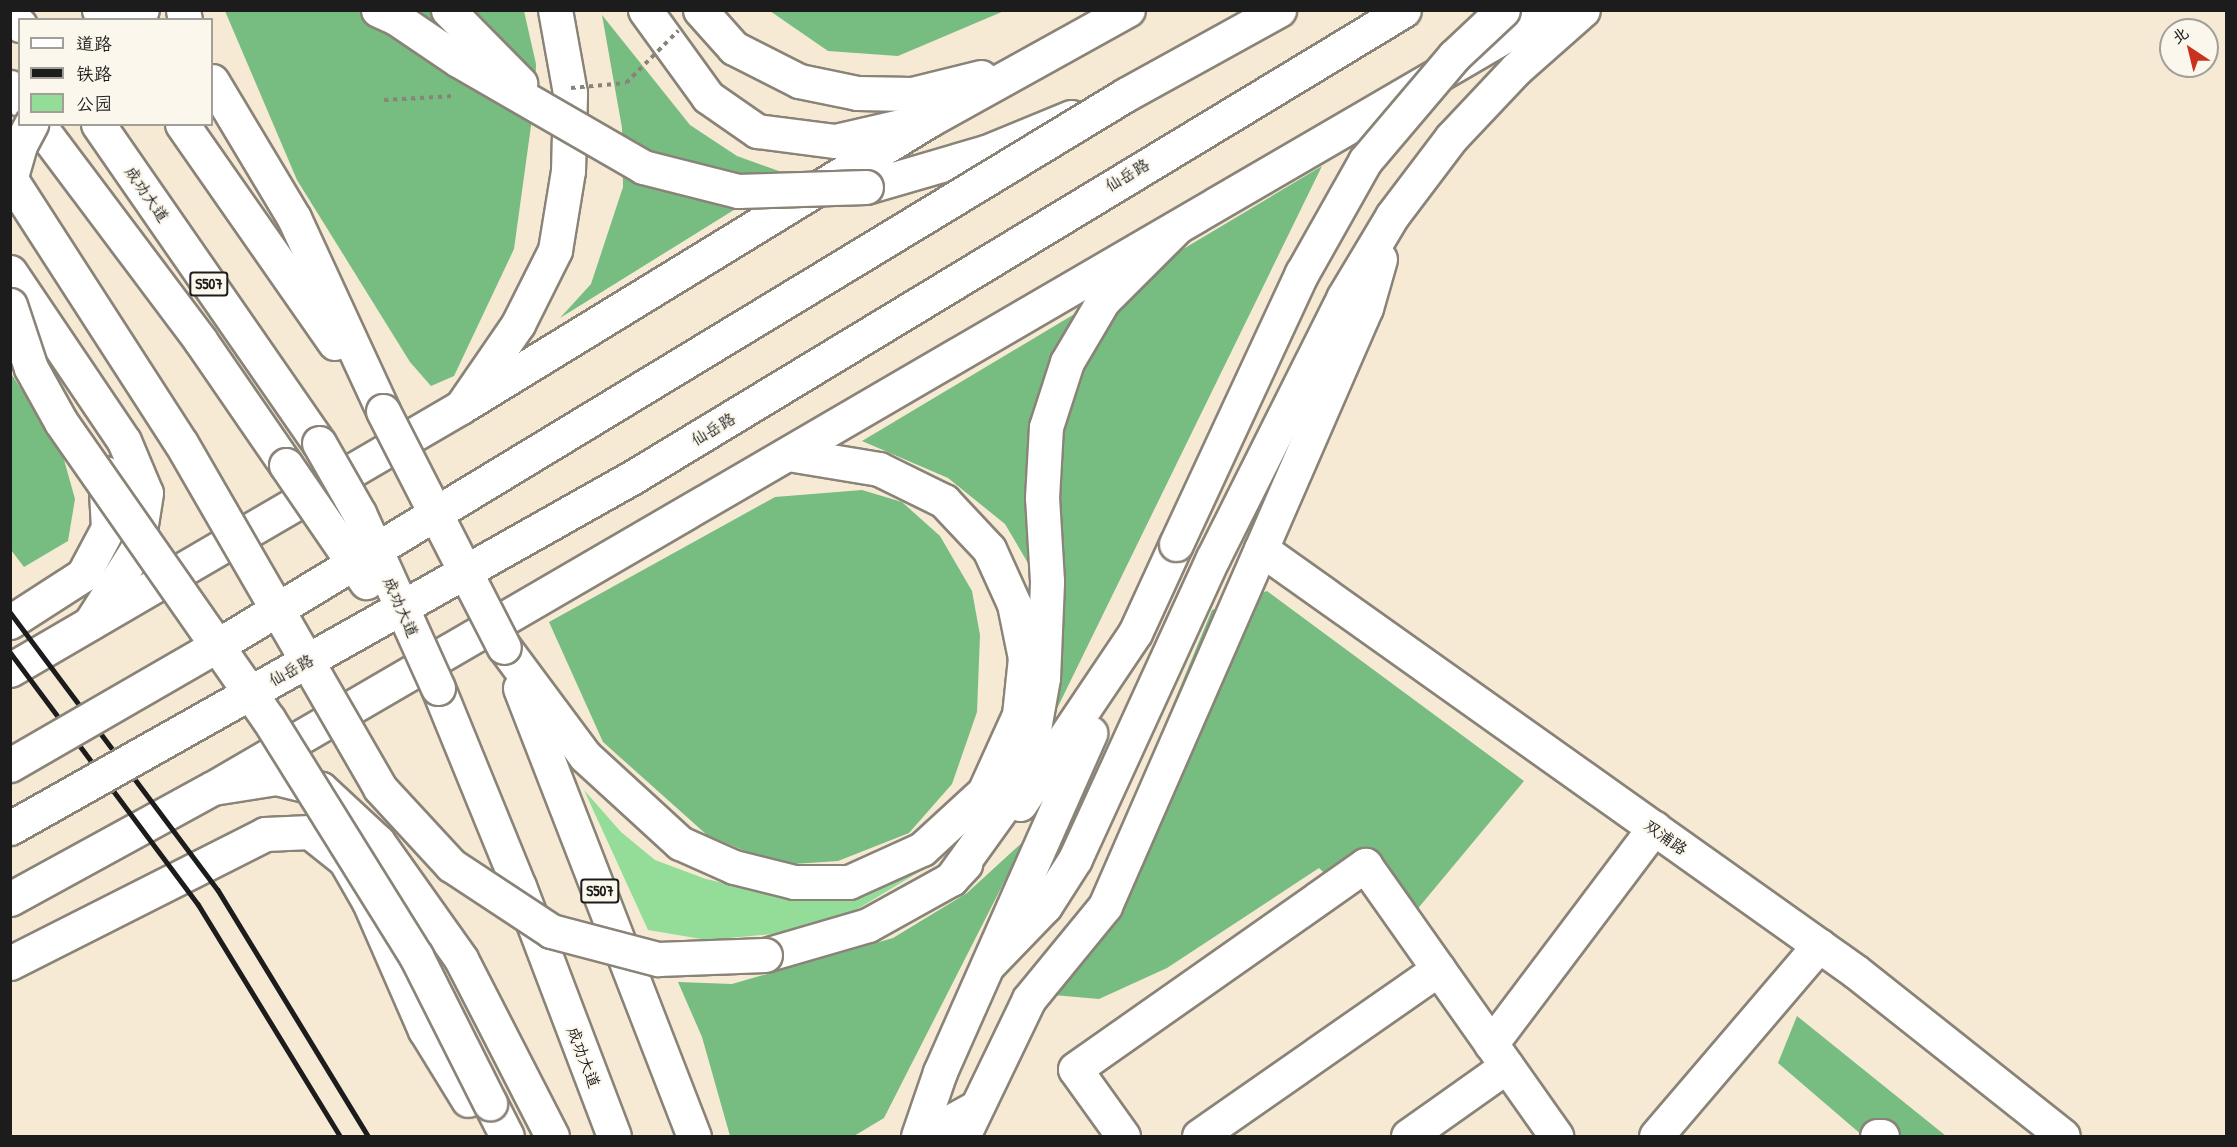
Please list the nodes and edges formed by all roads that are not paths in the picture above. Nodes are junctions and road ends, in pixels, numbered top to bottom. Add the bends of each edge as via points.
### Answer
1 (378, 10) edge
2 (448, 10) edge
3 (555, 10) edge
4 (645, 10) edge
5 (1128, 10) edge
6 (1404, 10) edge
7 (1503, 10) edge
8 (1549, 10) edge
9 (1583, 10) edge
10 (1272, 13) edge
11 (689, 21) edge
12 (1021, 68) junction
13 (213, 83) edge
14 (1125, 95) junction
15 (556, 103) junction
16 (931, 119) junction
17 (30, 126) edge
18 (40, 126) edge
19 (99, 126) edge
20 (183, 126) edge
21 (10, 179) edge
22 (1392, 216) junction
23 (1175, 229) junction
24 (10, 272) edge
25 (10, 305) edge
26 (10, 334) edge
27 (461, 407) junction
28 (382, 411) junction
29 (788, 454) junction
30 (1261, 549) junction
31 (10, 622) edge
32 (90, 623) junction
33 (1135, 633) junction
34 (504, 647) junction
35 (10, 670) edge
36 (438, 688) junction
37 (10, 765) edge
38 (213, 788) junction
39 (10, 828) edge
40 (1654, 828) junction
41 (951, 879) junction
42 (10, 899) edge
43 (1819, 945) junction
44 (10, 963) edge
45 (1438, 969) junction
46 (983, 971) junction
47 (1499, 1055) junction
48 (479, 1102) junction
49 (969, 1122) edge
50 (507, 1137) edge
51 (552, 1137) edge
52 (614, 1137) edge
53 (694, 1137) edge
54 (918, 1137) edge
55 (924, 1137) edge
56 (1123, 1137) edge
57 (1199, 1137) edge
58 (1408, 1137) edge
59 (1556, 1137) edge
60 (1656, 1137) edge
61 (1877, 1137) edge
62 (1882, 1137) edge
63 (2063, 1137) edge

1 - 15 main road, bridge via 458,60
2 - 15 main road, bridge
3 - 27 main road via 570,93 568,171 555,250 518,324
4 - 16 main road via 708,97 757,131 835,141
5 - 12 main road
6 - 39 main road, 仙岳路, bridge via 633,477
7 - 33 main road, bridge via 1454,56 1365,161 1302,273
8 - 23 main road
9 - 22 main road via 1516,69 1451,138
10 - 14 main road, bridge
11 - 12 main road via 799,81 857,93 912,94
12 - 16 main road
13 - 28 main road via 294,218
14 - 15 main road, bridge via 986,152 866,187 738,191 643,167
14 - 37 main road, bridge via 225,641
16 - 27 main road
17 - 21 main road, bridge
18 - 36 main road, bridge via 200,340
19 - 36 main road, 成功大道 / S507, bridge via 319,443 359,513
20 - 28 main road, S507
21 - 41 main road, bridge via 181,443 380,788 451,865 551,931 658,959 765,955 868,925
22 - 30 main road via 1366,308
22 - 46 main road via 1343,298 1213,558 1075,859 1045,906
23 - 29 main road
23 - 41 main road via 1103,301 1066,362 1046,427 1042,498 1047,581 1043,678 1030,751 1007,801
24 - 32 main road via 124,441 146,493 137,549
25 - 48 main road, bridge via 32,368 61,422 268,720 416,956
26 - 31 main road via 104,459 108,528 82,575
27 - 32 main road
28 - 34 main road, S507, bridge
29 - 34 main road via 879,469 944,501 989,549 1014,604 1025,658 1019,714 984,792 922,849 849,882 794,882 734,867 680,843 585,756
29 - 38 main road
30 - 40 main road, 双浦路
30 - 49 main road via 1105,906 1029,999
32 - 35 main road
33 - 41 main road via 1033,791
33 - 46 main road
34 - 53 main road, S507
36 - 52 main road, 成功大道 / S507 via 519,886
38 - 42 main road
38 - 51 main road via 276,778 321,789 378,842 461,959
40 - 43 main road, 双浦路
40 - 47 main road
43 - 60 main road
43 - 63 main road, 双浦路
44 - 48 main road via 265,834 310,832 345,860 369,902 425,1030
45 - 47 main road
45 - 56 main road via 1365,865 1076,1069
45 - 57 main road
46 - 54 main road via 940,1072
47 - 58 main road
47 - 59 main road
48 - 50 main road
49 - 55 main road
61 - 62 main road

